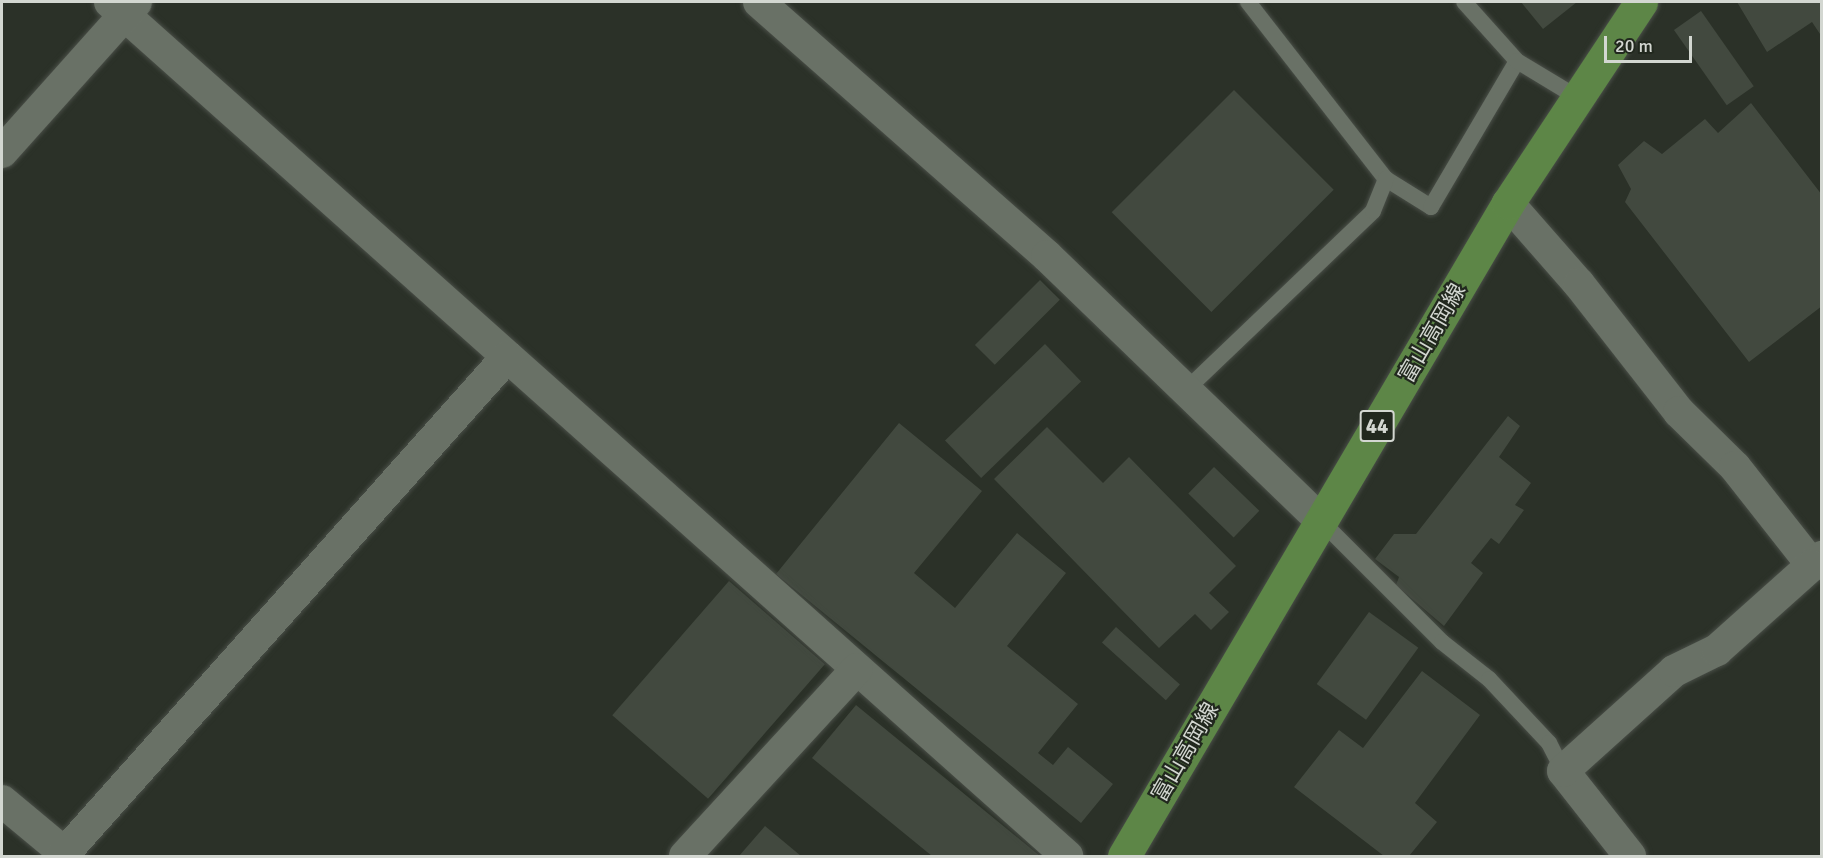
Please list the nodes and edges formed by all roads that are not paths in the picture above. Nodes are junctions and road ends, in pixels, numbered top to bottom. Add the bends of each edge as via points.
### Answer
1 (759, 2) edge
2 (1248, 2) edge
3 (1464, 2) edge
4 (1641, 2) edge
5 (124, 6) edge
6 (1517, 61) junction
7 (1575, 96) junction
8 (2, 152) edge
9 (1386, 179) junction
10 (1508, 203) junction
11 (507, 357) junction
12 (1187, 389) junction
13 (1321, 521) junction
14 (1817, 561) edge
15 (857, 669) junction
16 (1563, 771) junction
17 (2, 801) edge
18 (65, 856) edge
19 (685, 856) edge
20 (1067, 856) edge
21 (1124, 856) edge
22 (1630, 856) edge

1 - 12 street via 1047,256
2 - 9 lane
3 - 6 lane
4 - 7 main road, 富山高岡線 / 44
5 - 8 street
5 - 11 street
6 - 7 lane
6 - 9 lane via 1431,207
7 - 10 main road, 富山高岡線 / 44
9 - 12 lane via 1373,211
10 - 13 main road, 富山高岡線 / 44
10 - 14 street via 1579,284 1679,412 1735,467
11 - 15 street
11 - 18 street
12 - 13 street
13 - 16 lane via 1442,642 1489,679 1549,743
13 - 21 main road, 富山高岡線 / 44
14 - 16 street via 1718,650 1674,670
15 - 19 street
15 - 20 street
16 - 22 street
17 - 18 street

